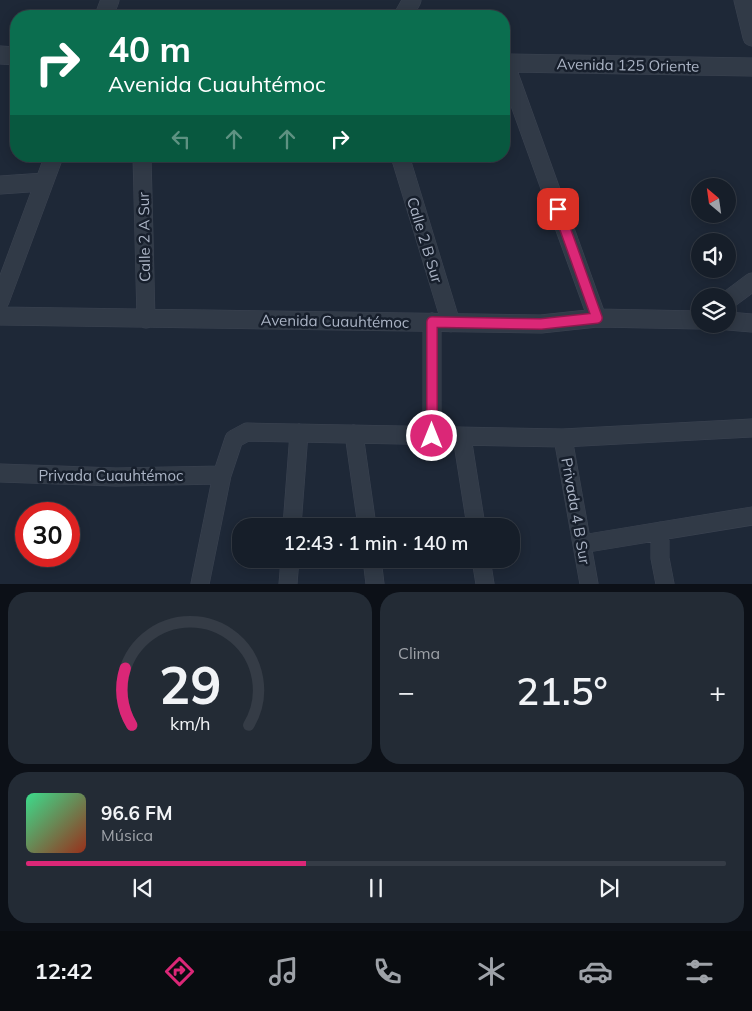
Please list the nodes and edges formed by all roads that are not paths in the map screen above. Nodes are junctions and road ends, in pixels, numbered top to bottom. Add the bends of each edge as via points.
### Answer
1 (743, 0) edge
2 (752, 37) edge
3 (510, 63) edge
4 (752, 67) edge
5 (510, 79) edge
6 (52, 162) edge
7 (142, 162) edge
8 (402, 162) edge
9 (44, 182) junction
10 (0, 185) edge
11 (752, 282) edge
12 (736, 294) edge
13 (0, 301) edge
14 (0, 316) edge
15 (146, 318) junction
16 (597, 318) junction
17 (691, 320) edge
18 (432, 322) junction
19 (451, 322) junction
20 (736, 322) edge
21 (752, 323) edge
22 (752, 428) edge
23 (299, 433) junction
24 (354, 434) junction
25 (432, 436) junction
26 (462, 437) junction
27 (563, 438) junction
28 (0, 473) edge
29 (222, 474) junction
30 (752, 516) edge
31 (293, 518) edge
32 (366, 518) edge
33 (475, 518) edge
34 (660, 531) junction
35 (582, 544) junction
36 (289, 568) edge
37 (373, 568) edge
38 (482, 568) edge
39 (200, 584) edge
40 (288, 584) edge
41 (376, 584) edge
42 (485, 584) edge
43 (589, 584) edge
44 (665, 584) edge

1 - 2 street
3 - 4 street, Avenida 125 Oriente
5 - 16 street
6 - 9 street
7 - 15 street, Calle 2 A Sur
8 - 19 street, Calle 2 B Sur
9 - 10 street
9 - 13 street
11 - 12 street
14 - 15 street, Avenida Cuauhtémoc
15 - 18 street, Avenida Cuauhtémoc
16 - 17 street, Avenida Cuauhtémoc
16 - 19 street, Avenida Cuauhtémoc via 541,324
18 - 19 street, Avenida Cuauhtémoc
18 - 25 street
20 - 21 street
22 - 27 street
23 - 24 street
23 - 29 street via 248,432 239,435 234,439
23 - 31 street
24 - 25 street
24 - 32 street
25 - 26 street
26 - 27 street
26 - 33 street
27 - 35 street, Privada 4 B Sur
28 - 29 street, Privada Cuauhtémoc via 116,478
29 - 39 street
30 - 34 street
34 - 35 street
34 - 44 street via 660,558
35 - 43 street, Privada 4 B Sur
36 - 40 street
37 - 41 street
38 - 42 street

